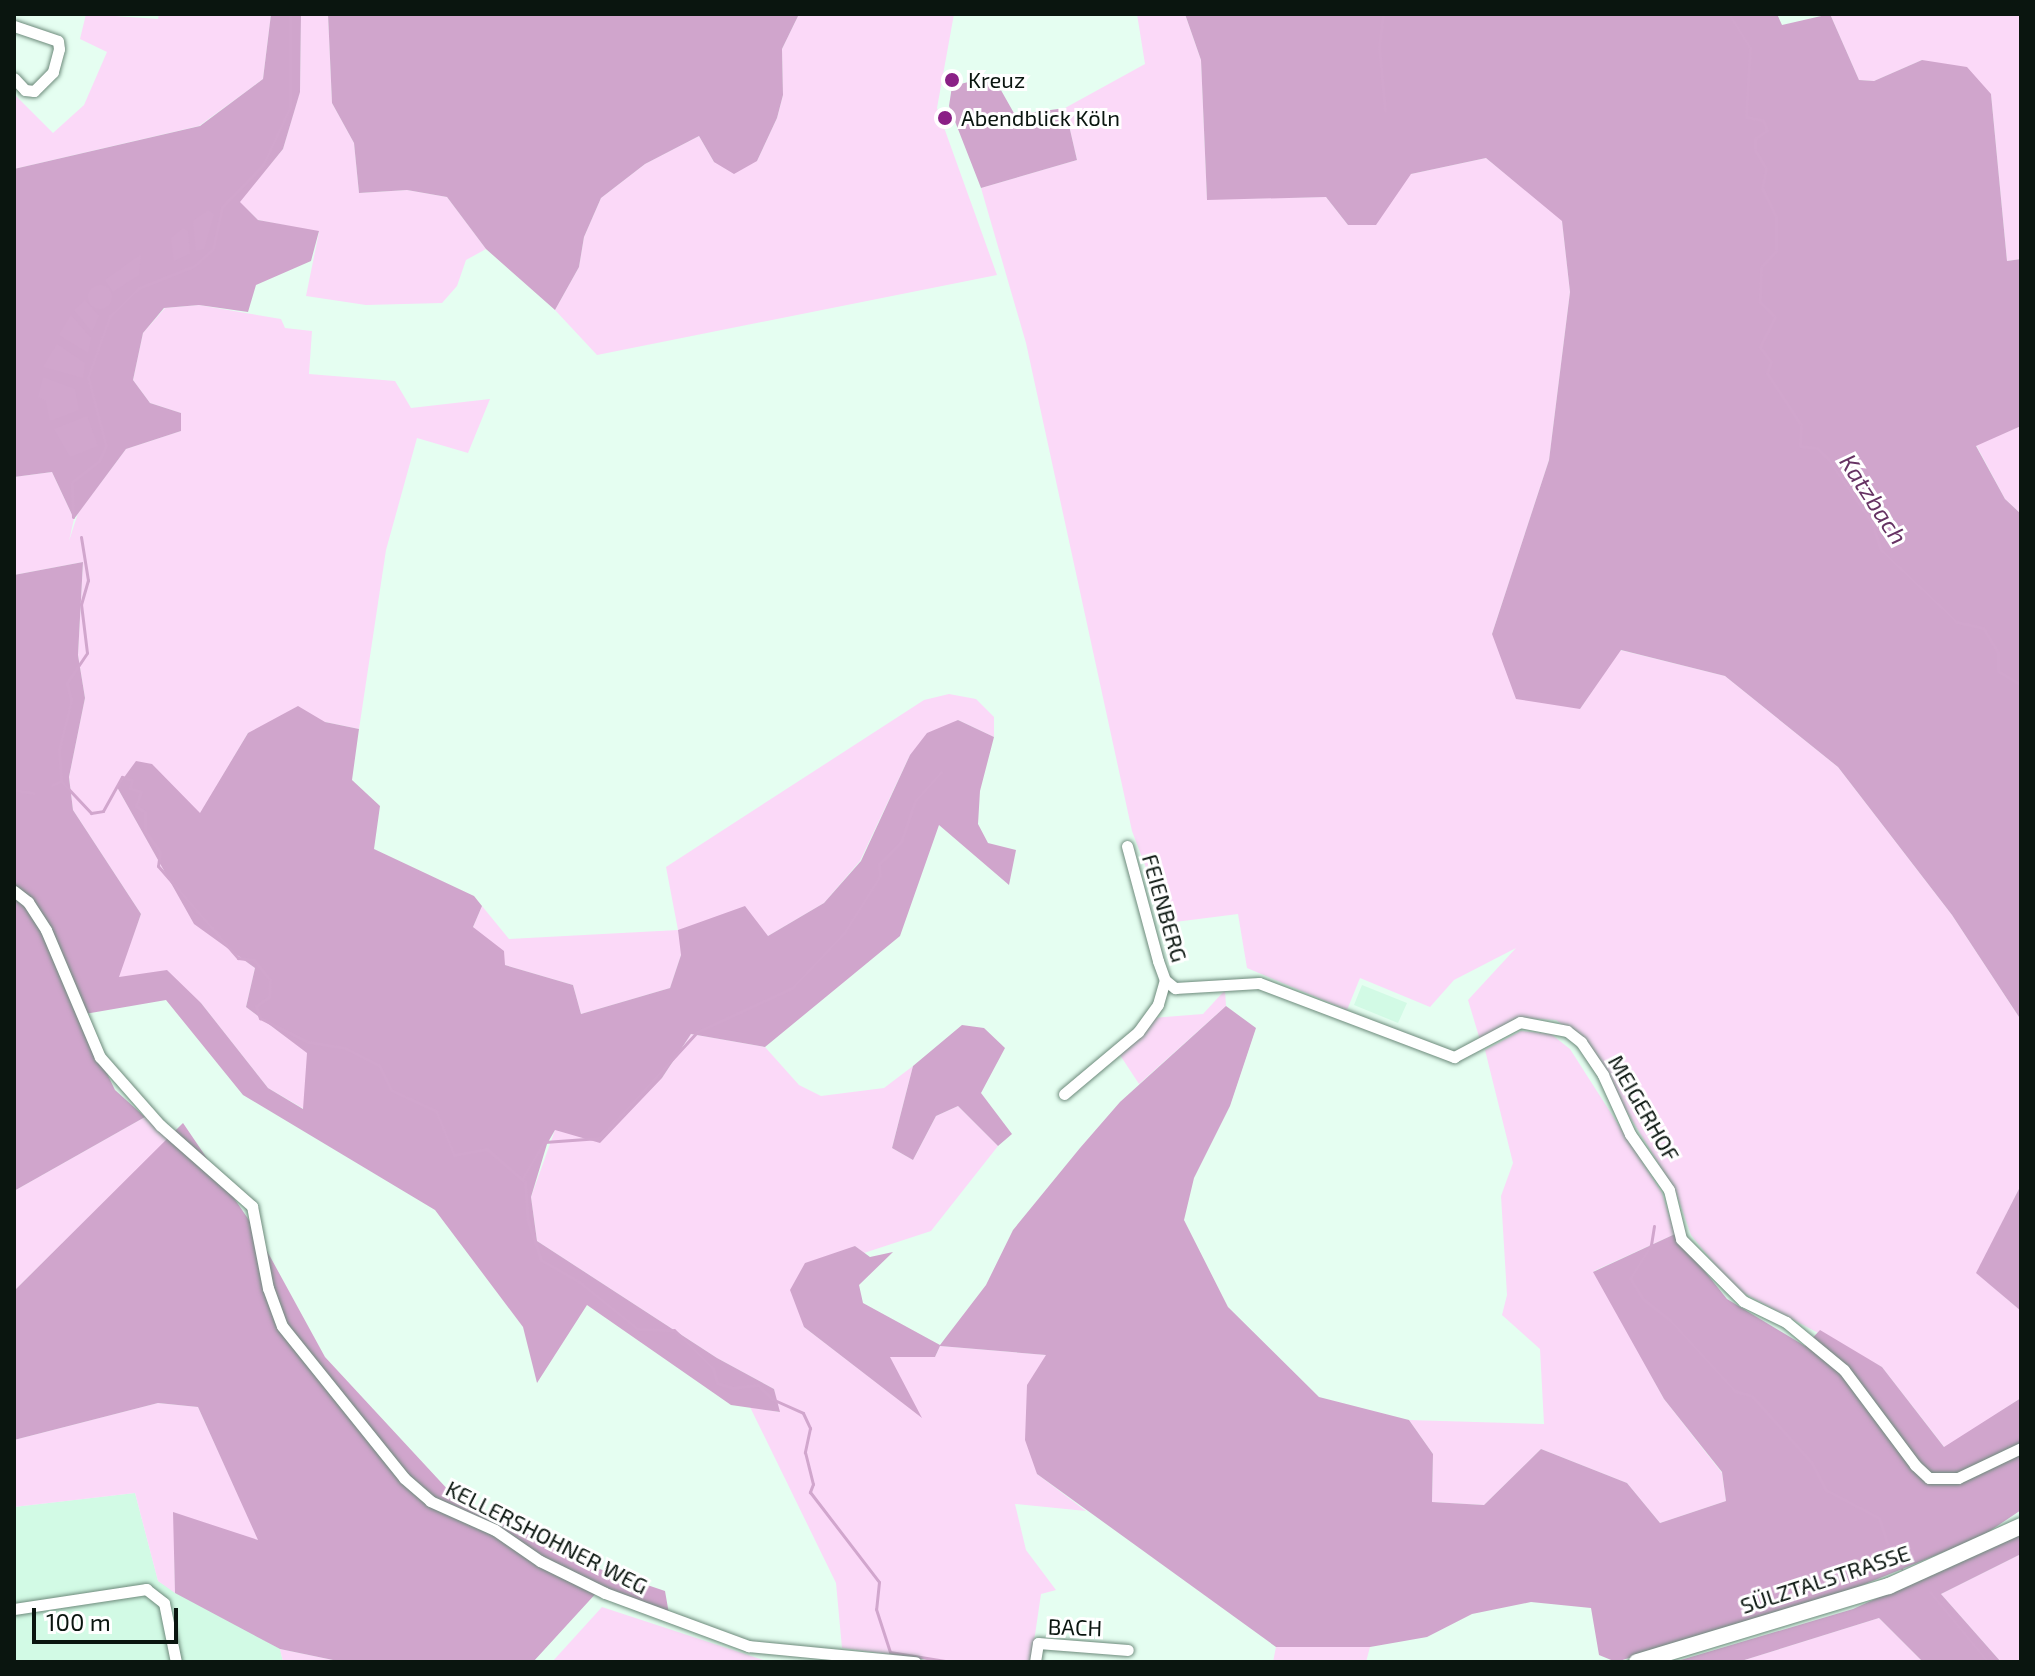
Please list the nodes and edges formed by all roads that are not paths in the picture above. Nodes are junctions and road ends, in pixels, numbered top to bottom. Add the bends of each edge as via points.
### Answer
1 (14, 26) edge
2 (14, 78) edge
3 (1127, 846) dead end
4 (14, 891) edge
5 (1165, 980) junction
6 (1259, 983) joint
7 (1064, 1094) dead end
8 (2021, 1448) edge
9 (2021, 1526) edge
10 (14, 1609) edge
11 (1128, 1650) dead end
12 (176, 1662) edge
13 (915, 1662) edge
14 (1035, 1662) edge
15 (1637, 1662) edge

1 - 2 street via 58,41 59,49 53,72 34,91 25,90
3 - 5 street, FEIENBERG
4 - 13 street, KELLERSHOHNER WEG via 46,930 100,1057 160,1125 252,1206 268,1288 282,1326 404,1478 430,1501 495,1530 540,1561 605,1593 748,1646
5 - 6 street, FEIENBERG via 1175,988
5 - 7 street, FEIENBERG via 1158,1004 1138,1032
6 - 8 street, MEIGERHOF via 1454,1057 1520,1022 1567,1031 1603,1075 1630,1134 1669,1190 1681,1239 1743,1301 1786,1322 1844,1370 1929,1478 1958,1478
9 - 15 main road, SÜLZTALSTRASSE via 1889,1586
10 - 12 street via 146,1589 164,1603
11 - 14 street, BACH via 1038,1643

